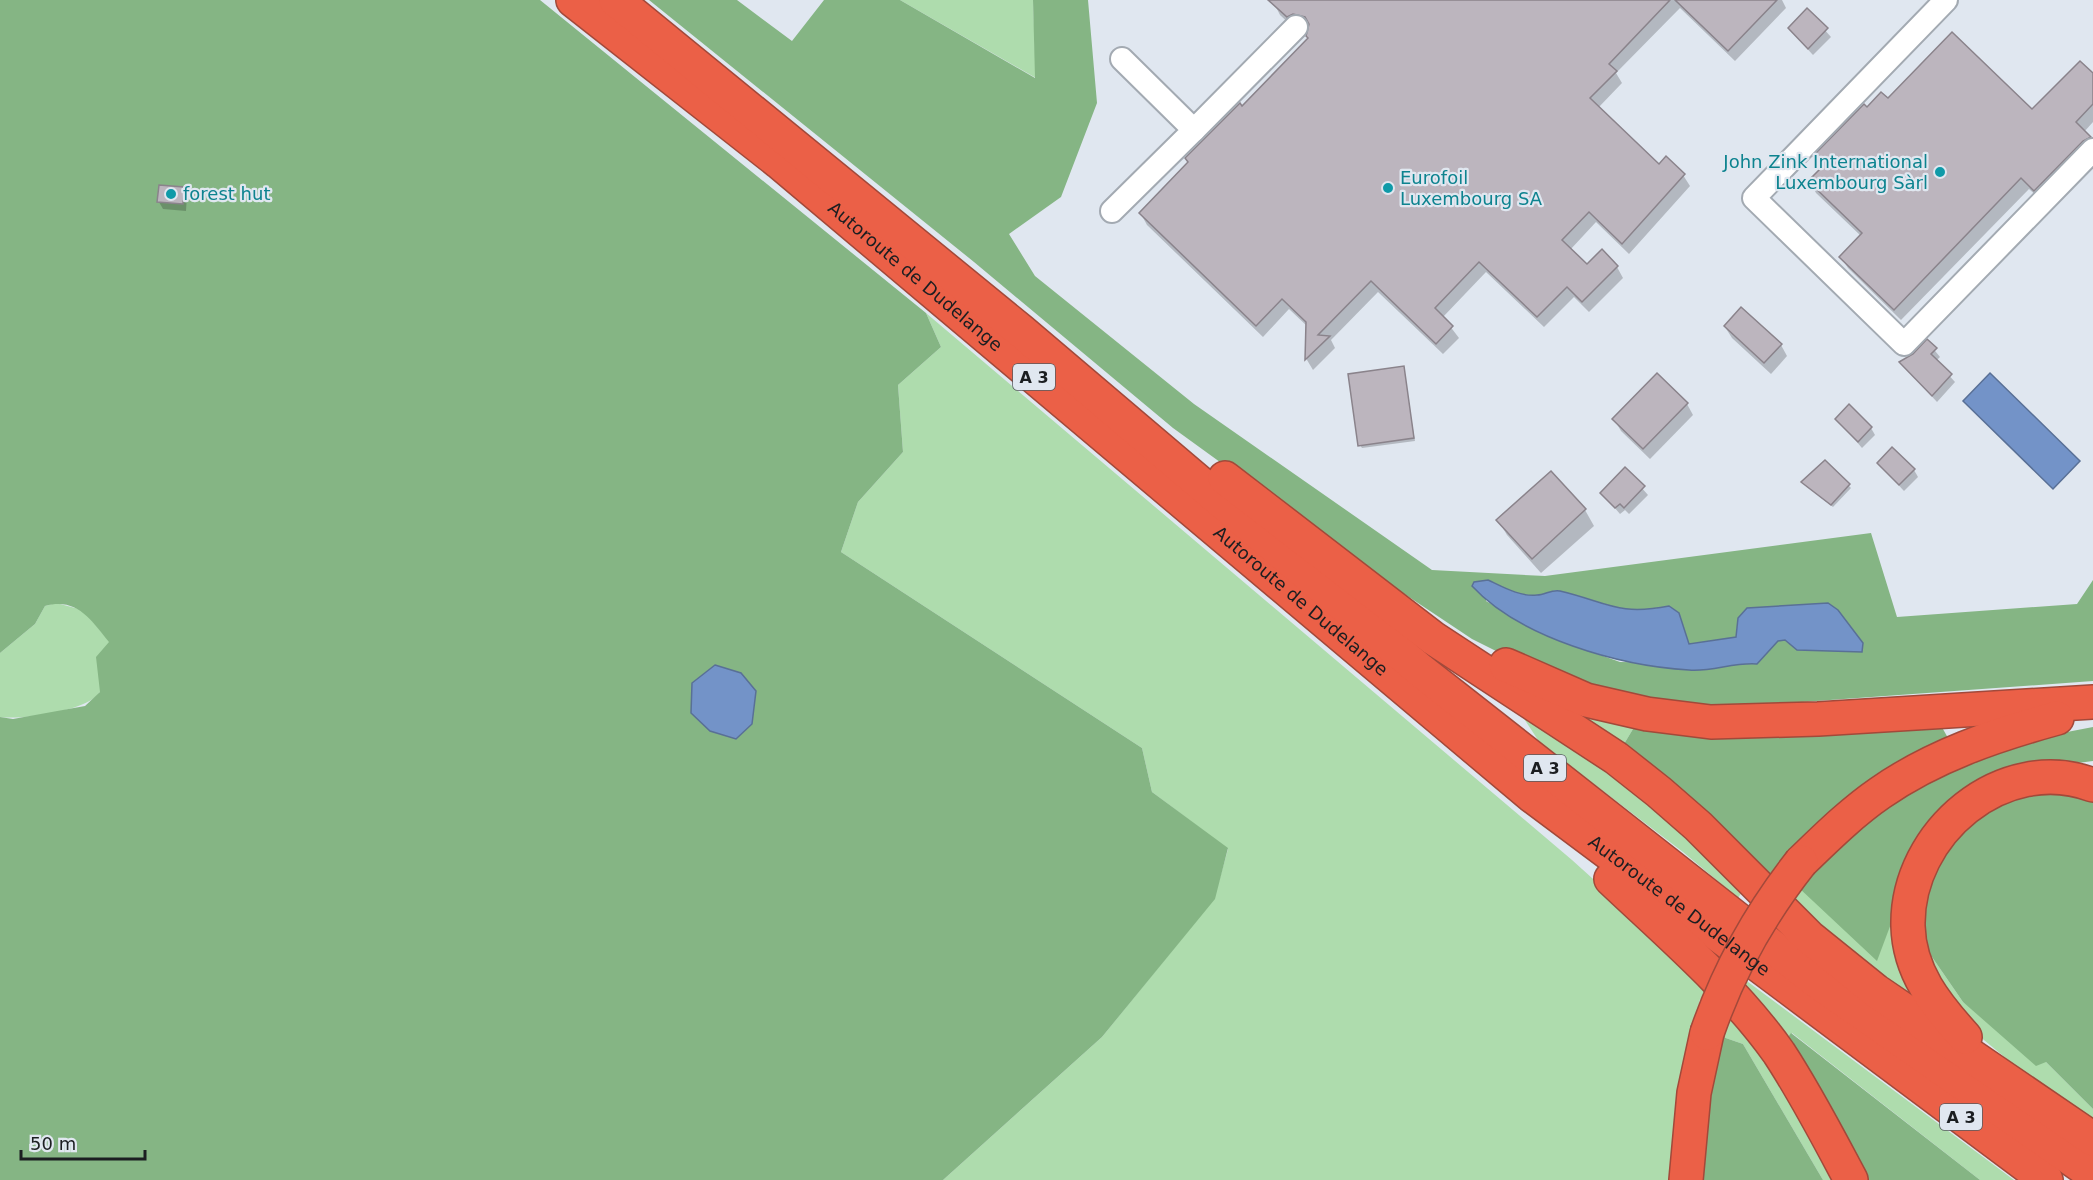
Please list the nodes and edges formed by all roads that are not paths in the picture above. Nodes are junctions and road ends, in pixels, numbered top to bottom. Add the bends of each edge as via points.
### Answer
1 (573, 0) edge
2 (616, 0) edge
3 (1946, 0) edge
4 (1296, 27) dead end
5 (1122, 59) dead end
6 (1194, 130) junction
7 (2093, 150) edge
8 (1112, 211) dead end
9 (1021, 332) junction
10 (1366, 585) junction
11 (2093, 702) edge
12 (2093, 708) edge
13 (2093, 785) edge
14 (1531, 795) junction
15 (2004, 1077) junction
16 (2093, 1138) edge
17 (2093, 1174) edge
18 (1686, 1180) edge
19 (1851, 1180) edge
20 (2046, 1180) edge

1 - 14 highway, Autoroute de Dudelange / A 3 via 779,162
2 - 9 highway, Autoroute de Dudelange / A 3
3 - 7 lane via 1754,198 1904,344
4 - 6 lane
5 - 6 lane
6 - 8 lane
9 - 10 highway, A 3 via 1168,435
9 - 17 highway, Autoroute de Dudelange / A 3 via 1448,693 1815,980
10 - 11 highway, A 3 via 1466,646 1533,679 1586,700 1647,714 1711,722
10 - 15 highway, A 3 via 1433,638 1616,758 1698,826 1809,936 1876,992
12 - 18 highway, bridge via 1972,744 1916,771 1845,820 1801,862 1755,925 1729,973 1707,1033 1694,1093
13 - 15 highway, A 3 via 2054,777 2024,780 1991,791 1967,805 1942,830 1913,887 1908,925 1913,956 1925,989
14 - 19 highway, A 3 via 1582,851 1711,972 1778,1052 1814,1109
14 - 20 highway, Autoroute de Dudelange / A 3
15 - 16 highway, A 3

